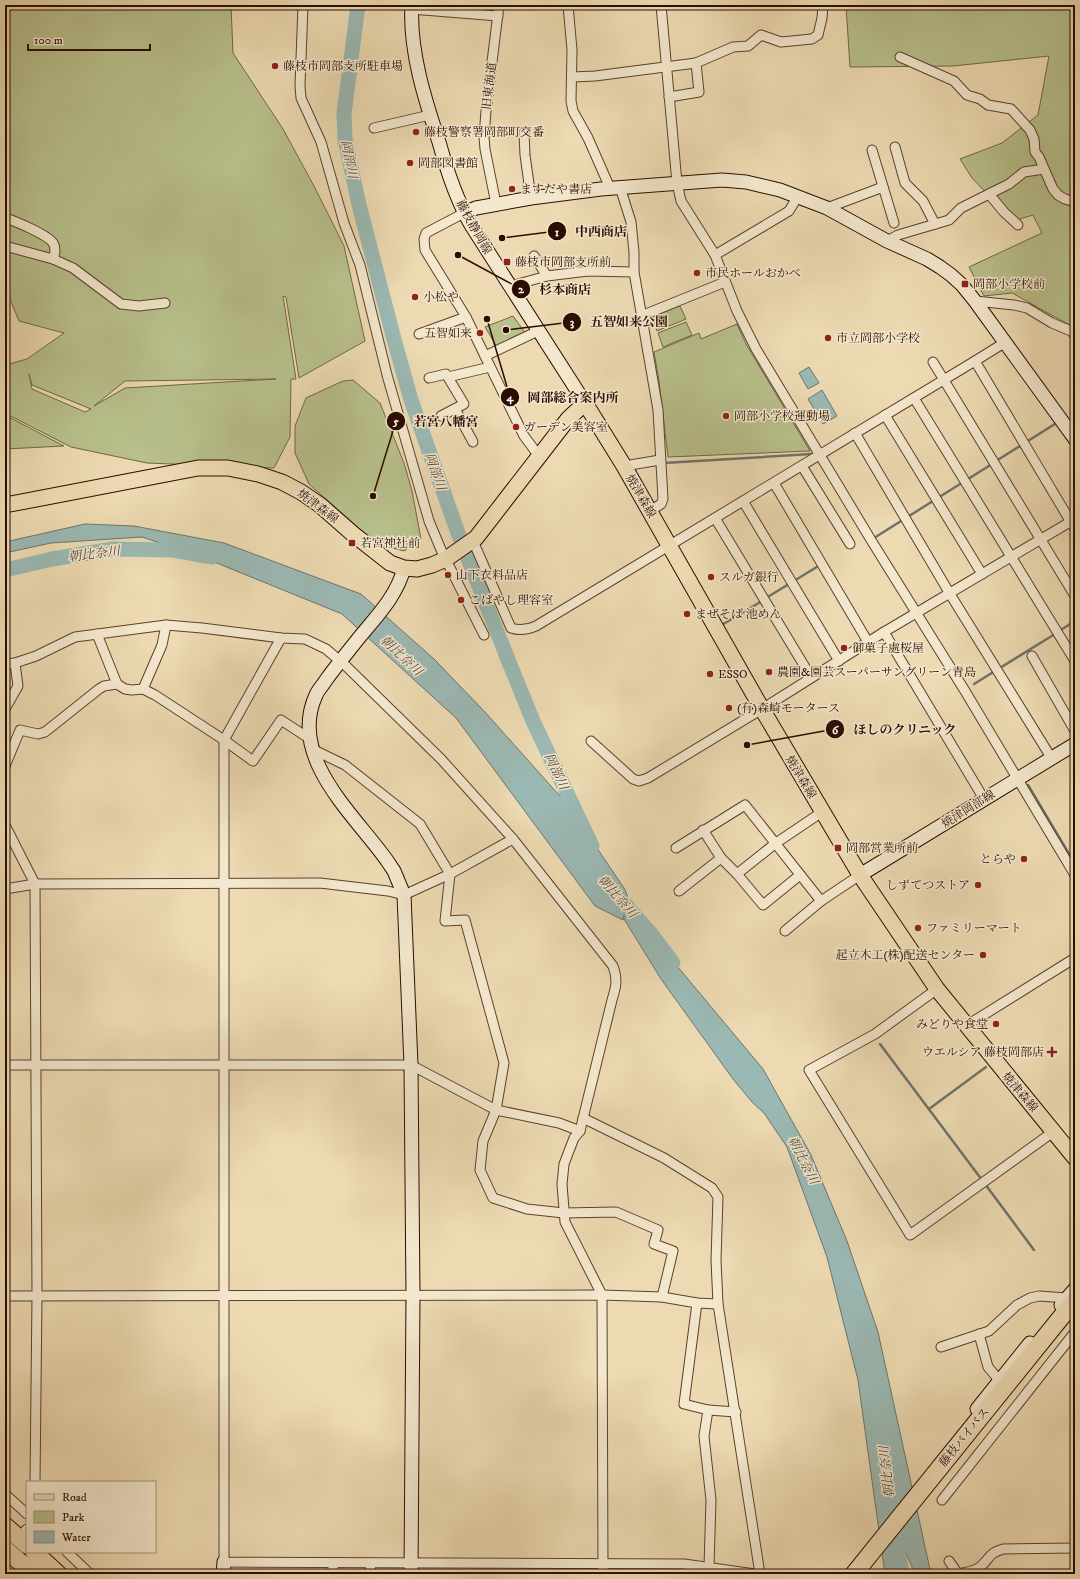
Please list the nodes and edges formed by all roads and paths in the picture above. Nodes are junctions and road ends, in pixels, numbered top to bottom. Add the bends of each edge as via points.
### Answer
1 (303, 5) edge
2 (499, 5) edge
3 (568, 5) edge
4 (661, 5) edge
5 (823, 5) edge
6 (412, 7) edge
7 (498, 16) junction
8 (900, 57) dead end
9 (696, 63) junction
10 (666, 65) junction
11 (572, 77) junction
12 (669, 97) junction
13 (430, 115) junction
14 (374, 128) dead end
15 (524, 133) dead end
16 (895, 147) dead end
17 (872, 150) dead end
18 (1044, 169) junction
19 (677, 183) junction
20 (615, 187) junction
21 (883, 187) junction
22 (989, 194) junction
23 (798, 196) junction
24 (531, 198) junction
25 (1075, 202) edge
26 (496, 204) junction
27 (827, 208) junction
28 (464, 212) junction
29 (5, 218) edge
30 (894, 223) dead end
31 (935, 224) junction
32 (1018, 225) dead end
33 (887, 241) junction
34 (5, 246) edge
35 (715, 255) junction
36 (534, 256) dead end
37 (53, 259) junction
38 (634, 272) junction
39 (547, 276) junction
40 (725, 282) junction
41 (512, 290) junction
42 (975, 301) junction
43 (165, 303) dead end
44 (641, 316) junction
45 (466, 317) junction
46 (538, 331) junction
47 (419, 334) dead end
48 (1075, 335) edge
49 (1004, 343) junction
50 (485, 356) junction
51 (933, 362) dead end
52 (975, 362) junction
53 (490, 367) junction
54 (448, 377) junction
55 (429, 378) dead end
56 (945, 380) junction
57 (914, 398) junction
58 (585, 403) junction
59 (455, 409) junction
60 (885, 415) junction
61 (441, 416) dead end
62 (855, 433) junction
63 (1075, 438) edge
64 (473, 442) dead end
65 (820, 455) junction
66 (539, 456) junction
67 (660, 460) junction
68 (624, 466) junction
69 (802, 466) junction
70 (774, 483) junction
71 (743, 501) junction
72 (5, 505) edge
73 (650, 511) junction
74 (715, 518) junction
75 (1074, 523) edge
76 (1040, 540) junction
77 (472, 541) junction
78 (850, 544) dead end
79 (668, 546) junction
80 (448, 557) junction
81 (1011, 557) junction
82 (404, 568) junction
83 (982, 574) junction
84 (950, 594) junction
85 (1075, 596) edge
86 (916, 613) junction
87 (166, 625) junction
88 (884, 632) junction
89 (97, 634) junction
90 (484, 635) dead end
91 (281, 638) junction
92 (868, 642) junction
93 (1032, 656) dead end
94 (343, 658) junction
95 (839, 661) junction
96 (1075, 661) edge
97 (15, 663) junction
98 (5, 664) edge
99 (811, 677) junction
100 (117, 684) junction
101 (143, 689) junction
102 (5, 709) edge
103 (762, 710) junction
104 (1075, 731) edge
105 (224, 740) junction
106 (591, 741) dead end
107 (311, 744) junction
108 (1075, 744) edge
109 (1052, 759) junction
110 (5, 766) edge
111 (1018, 778) junction
112 (984, 799) junction
113 (822, 812) junction
114 (5, 825) edge
115 (703, 830) junction
116 (513, 839) junction
117 (776, 843) junction
118 (676, 848) dead end
119 (720, 858) junction
120 (450, 874) junction
121 (737, 874) junction
122 (800, 875) junction
123 (860, 875) junction
124 (1075, 875) edge
125 (35, 884) junction
126 (225, 884) junction
127 (5, 889) edge
128 (679, 891) dead end
129 (404, 895) junction
130 (821, 901) junction
131 (785, 931) dead end
132 (1075, 958) edge
133 (937, 989) junction
134 (964, 1023) junction
135 (36, 1064) junction
136 (224, 1064) junction
137 (411, 1064) junction
138 (5, 1065) edge
139 (496, 1110) junction
140 (583, 1118) junction
141 (580, 1131) junction
142 (1053, 1132) junction
143 (1075, 1158) edge
144 (564, 1213) junction
145 (602, 1295) junction
146 (5, 1296) edge
147 (37, 1296) junction
148 (224, 1296) junction
149 (413, 1296) junction
150 (1072, 1296) edge
151 (662, 1297) junction
152 (697, 1302) junction
153 (718, 1304) junction
154 (1075, 1318) edge
155 (1075, 1332) edge
156 (979, 1334) junction
157 (941, 1347) dead end
158 (999, 1380) junction
159 (708, 1410) junction
160 (736, 1412) junction
161 (35, 1481) edge
162 (5, 1494) edge
163 (942, 1500) dead end
164 (26, 1513) edge
165 (5, 1526) edge
166 (26, 1535) edge
167 (5, 1548) edge
168 (1075, 1548) edge
169 (35, 1553) edge
170 (68, 1553) edge
171 (5, 1560) edge
172 (949, 1561) dead end
173 (333, 1563) junction
174 (370, 1563) junction
175 (603, 1564) junction
176 (709, 1567) junction
177 (224, 1568) edge
178 (412, 1569) edge
179 (21, 1574) edge
180 (34, 1574) edge
181 (58, 1574) edge
182 (90, 1574) edge
183 (333, 1574) edge
184 (371, 1574) edge
185 (603, 1574) edge
186 (755, 1574) edge
187 (760, 1574) edge
188 (851, 1574) edge
189 (854, 1574) edge
190 (865, 1574) edge

1 - 80 street via 301,98 321,142 344,224 360,265 387,375 429,521
2 - 7 street, 旧東海道
3 - 11 street
4 - 10 street
5 - 9 street via 818,35 812,39 781,42 761,35 748,46 733,47
6 - 7 street
6 - 13 street, 藤枝静岡線 via 415,53
7 - 26 street, 旧東海道 via 484,137
8 - 18 street via 954,81 967,94 988,105 1011,109 1030,130 1035,152
9 - 10 street
9 - 12 street via 699,92
10 - 11 street
10 - 12 street
11 - 20 street via 573,111
12 - 19 street
13 - 14 street
13 - 28 street, 藤枝静岡線 via 447,171
15 - 24 street
16 - 31 street via 905,182 923,201
17 - 21 street
18 - 22 street via 1024,172 1009,184
18 - 25 street via 1058,195
19 - 20 street
19 - 23 street via 722,180 746,182
19 - 35 street via 681,201
20 - 24 street
20 - 38 street via 631,222
21 - 27 street
21 - 30 street
22 - 31 street via 961,208 949,220
22 - 32 street
23 - 27 street
23 - 35 street via 789,211
24 - 26 street
26 - 28 street
27 - 33 street
28 - 41 street, 藤枝静岡線
28 - 45 street via 426,233 424,239 425,250
29 - 37 street via 49,239 54,244
31 - 33 street
33 - 42 street via 940,267 962,285
34 - 37 street
35 - 40 street
36 - 39 street
37 - 43 street via 74,268 121,304 139,306
38 - 39 street via 588,271
38 - 44 street
39 - 41 street via 518,284
40 - 44 street
40 - 65 street via 753,344
41 - 46 street, 藤枝静岡線
42 - 48 street via 1027,308
42 - 49 street
44 - 67 street via 658,410
45 - 47 street
45 - 50 street
46 - 50 street
46 - 58 street, 藤枝静岡線
49 - 52 street
49 - 63 street
50 - 53 street
51 - 56 street
52 - 56 street
52 - 75 street
53 - 54 street
53 - 66 street via 524,436
54 - 55 street via 446,374
54 - 59 street via 464,404
56 - 57 street
56 - 76 street
57 - 60 street
57 - 81 street
58 - 66 main road, 焼津森線 via 568,418
58 - 68 main road, 焼津森線
59 - 61 street
59 - 64 street
60 - 62 street
60 - 83 street
62 - 65 street
62 - 84 street
65 - 69 street
65 - 86 street
66 - 77 main road, 焼津森線
67 - 68 street
67 - 73 street via 662,502
68 - 73 main road, 焼津森線
69 - 70 street
69 - 78 street
70 - 71 street
70 - 92 street
71 - 74 street
71 - 95 street
72 - 82 main road, 焼津森線 via 198,468 228,468 258,474 301,492 390,563
73 - 79 main road, 焼津森線
74 - 79 street
74 - 99 street
75 - 76 street
76 - 81 street
76 - 85 street
77 - 79 street via 511,628 523,630 536,626
77 - 80 main road, 焼津森線
79 - 103 main road, 焼津森線
80 - 82 main road, 焼津森線 via 417,569
80 - 90 street
81 - 83 street
81 - 96 street
82 - 94 street via 397,588
83 - 84 street
84 - 86 street
84 - 109 street
86 - 88 street
86 - 111 street
87 - 89 street
87 - 91 street
87 - 101 street via 162,645
88 - 92 street
88 - 112 street
89 - 97 street via 75,637
89 - 100 street
91 - 94 street via 305,639
91 - 105 street
92 - 95 street
93 - 104 street
94 - 107 street via 316,694 310,712
94 - 116 street
95 - 99 street
97 - 98 street
97 - 102 street via 18,686
99 - 103 street
100 - 101 street via 125,689
100 - 110 street via 99,689 45,732 38,734 20,730
101 - 105 street
103 - 106 street via 654,775 639,781 633,779
103 - 113 main road, 焼津森線
105 - 107 street via 253,761 281,720
105 - 126 street
107 - 120 street via 345,765 420,824
107 - 129 street via 325,778 388,862
108 - 109 street, 焼津岡部線
109 - 111 street, 焼津岡部線
111 - 112 street, 焼津岡部線
111 - 124 street
112 - 123 street, 焼津岡部線
113 - 117 street
113 - 123 main road, 焼津森線
114 - 125 street
115 - 117 street via 745,805
115 - 118 street
115 - 119 street
116 - 120 street
116 - 140 street via 613,966 617,978
117 - 121 street
117 - 122 street
119 - 121 street
119 - 128 street
120 - 129 street
120 - 139 street via 445,921 465,920 504,1063
121 - 122 street via 763,905
122 - 130 street
123 - 130 street
123 - 133 main road, 焼津森線
125 - 126 street
125 - 127 street
125 - 135 street
126 - 129 street via 320,883
126 - 136 street
129 - 137 street
130 - 131 street
132 - 134 street via 969,1024
133 - 134 main road, 焼津森線
133 - 142 street via 875,1034 808,1070 910,1235
134 - 142 main road, 焼津森線
135 - 136 street
135 - 138 street
135 - 147 street
136 - 137 street
136 - 148 street
137 - 139 street
137 - 149 street
139 - 141 street via 559,1123
139 - 144 street via 483,1141 480,1170 493,1198 527,1209
140 - 141 street
140 - 153 street via 664,1158 712,1188 718,1196
141 - 144 street via 574,1138 564,1164
142 - 143 main road, 焼津森線
144 - 145 street via 565,1222
144 - 151 street via 616,1212 658,1230 654,1244 673,1251
145 - 149 street
145 - 151 street
145 - 175 street
146 - 147 street
147 - 148 street
147 - 161 street
148 - 149 street
148 - 177 street
149 - 178 street
150 - 156 street via 1030,1298 1017,1305 989,1331
150 - 158 street
150 - 189 highway, 藤枝バイパス
151 - 152 street
152 - 153 street
152 - 159 street via 684,1404
153 - 160 street
154 - 190 highway, 藤枝バイパス
155 - 163 street
156 - 157 street
156 - 158 street via 988,1367
158 - 188 street
159 - 160 street
159 - 176 street via 704,1436 711,1500
160 - 187 street
162 - 164 street
165 - 166 highway
167 - 180 highway
168 - 172 street via 1004,1549 993,1552 974,1571 958,1574
169 - 181 highway
170 - 182 street
171 - 179 highway
173 - 174 street
173 - 177 street
173 - 183 street
174 - 178 street
174 - 184 street
175 - 176 street via 684,1564
175 - 178 street
175 - 185 street
176 - 186 street

